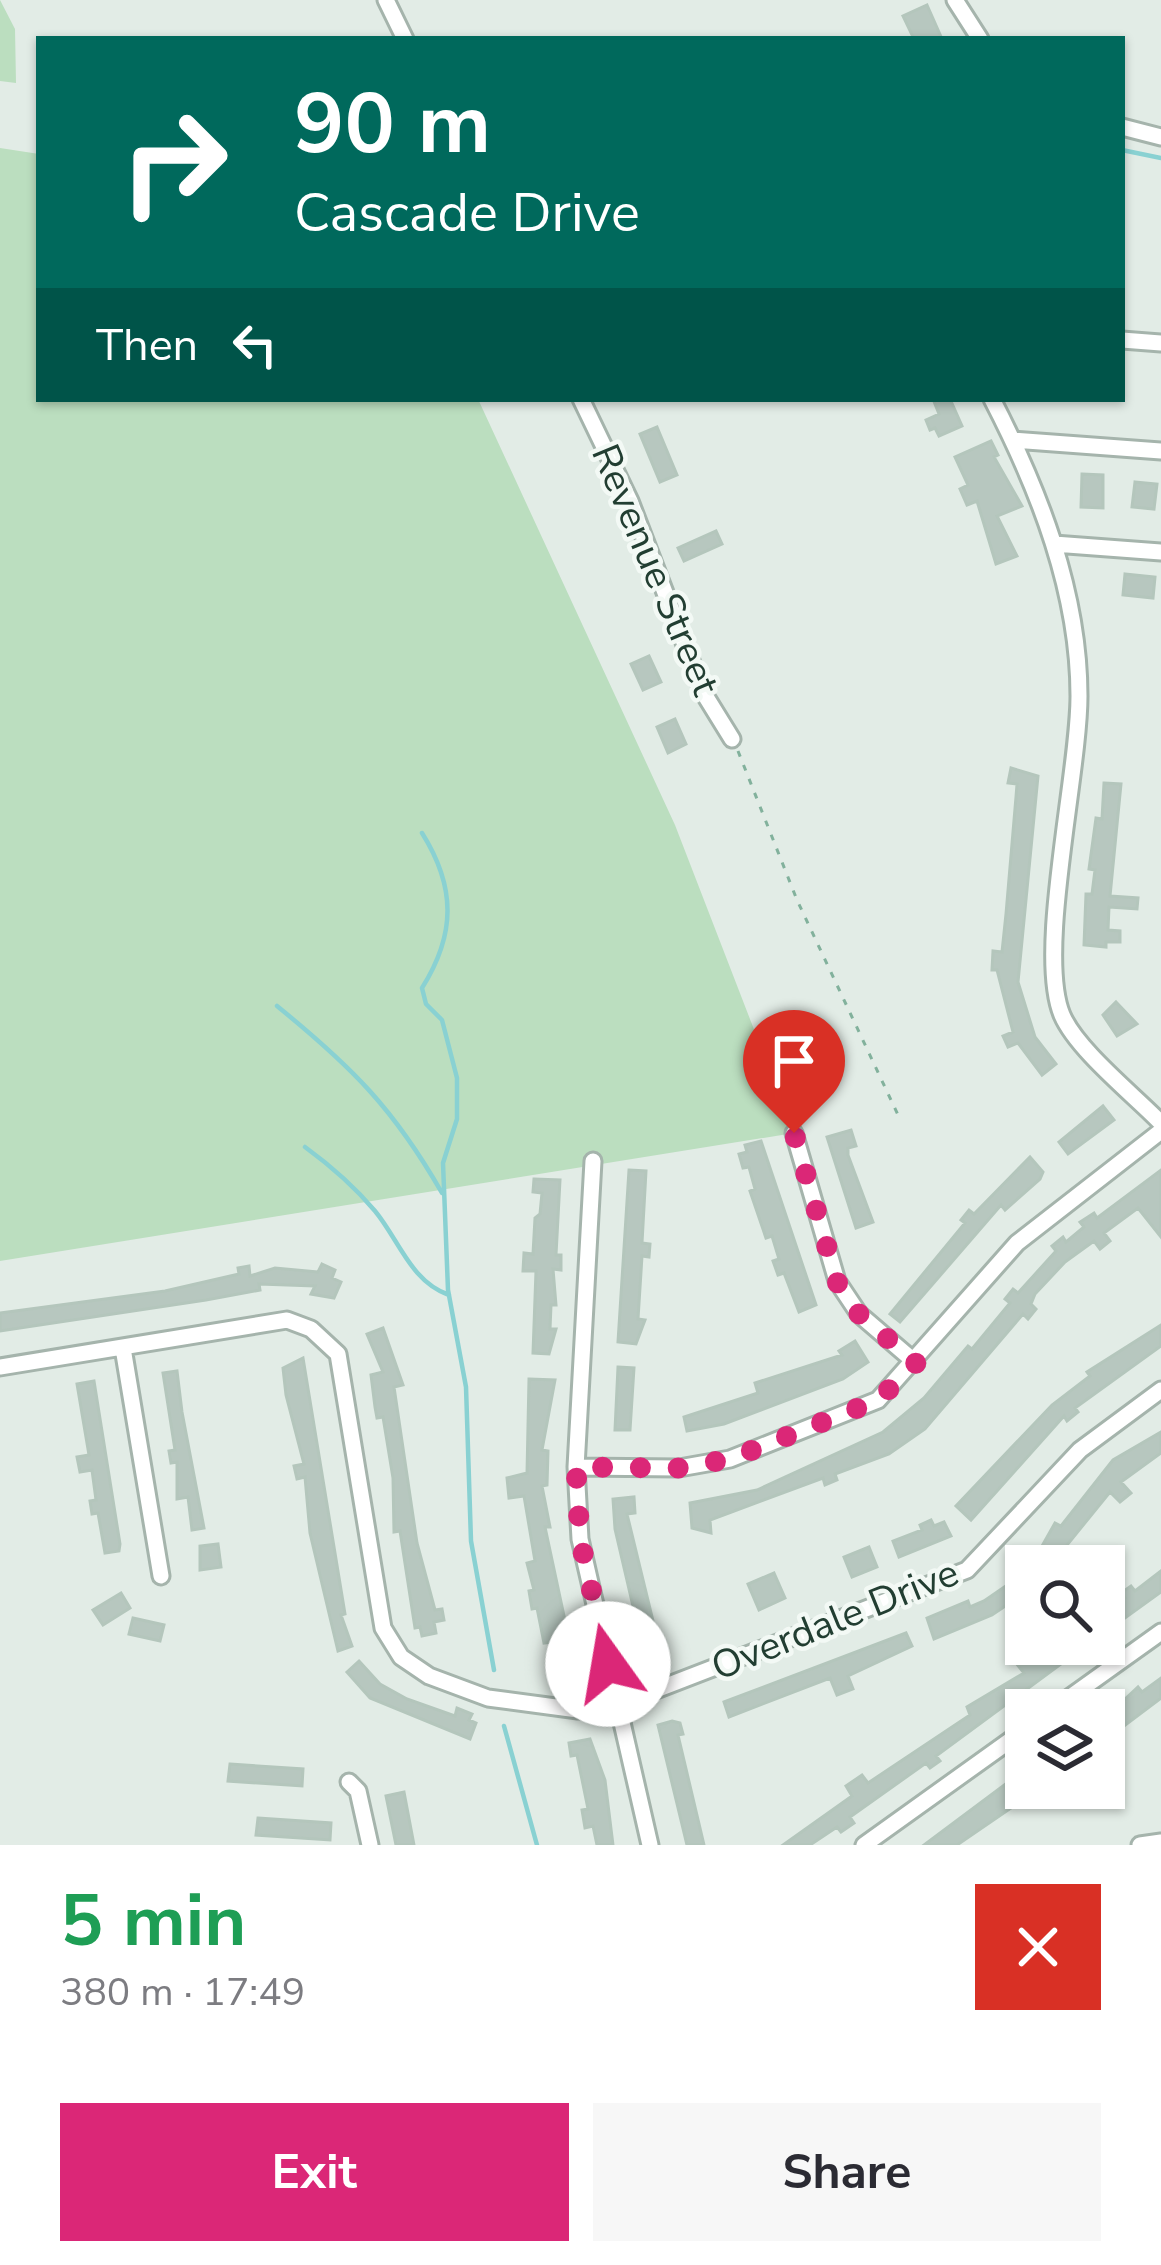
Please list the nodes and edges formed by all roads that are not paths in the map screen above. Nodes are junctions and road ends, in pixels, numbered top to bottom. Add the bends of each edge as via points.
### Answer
1 (386, 0) edge
2 (956, 0) edge
3 (404, 36) edge
4 (978, 36) edge
5 (1125, 128) edge
6 (1161, 137) edge
7 (1125, 340) edge
8 (1161, 343) edge
9 (582, 402) edge
10 (994, 402) edge
11 (1013, 440) junction
12 (1161, 451) edge
13 (1054, 544) junction
14 (1161, 552) edge
15 (731, 740) road end
16 (1161, 1127) edge
17 (794, 1133) dead end
18 (593, 1161) dead end
19 (123, 1348) junction
20 (916, 1363) junction
21 (0, 1367) edge
22 (1161, 1390) edge
23 (576, 1467) junction
24 (161, 1576) dead end
25 (1161, 1632) edge
26 (1081, 1689) edge
27 (617, 1705) junction
28 (1005, 1744) edge
29 (349, 1782) dead end
30 (370, 1845) edge
31 (650, 1845) edge
32 (864, 1845) edge

1 - 3 street
2 - 4 street
5 - 6 street
7 - 8 street
9 - 15 street, Revenue Street
10 - 11 street
11 - 12 street
11 - 13 street
13 - 14 street
13 - 16 street via 1073,632 1077,736 1052,964 1061,1014
16 - 20 street via 1017,1244
17 - 20 street via 837,1282 859,1314
18 - 23 street
19 - 21 street, Overdale Drive
19 - 24 street
19 - 27 street, Overdale Drive via 287,1320 311,1329 338,1354 383,1628 400,1657 488,1698 578,1710
20 - 23 street via 878,1400 730,1459 679,1468
22 - 27 street, Overdale Drive via 1080,1450 967,1570
23 - 27 street via 580,1539
25 - 26 street
27 - 31 street
28 - 32 street
29 - 30 street

